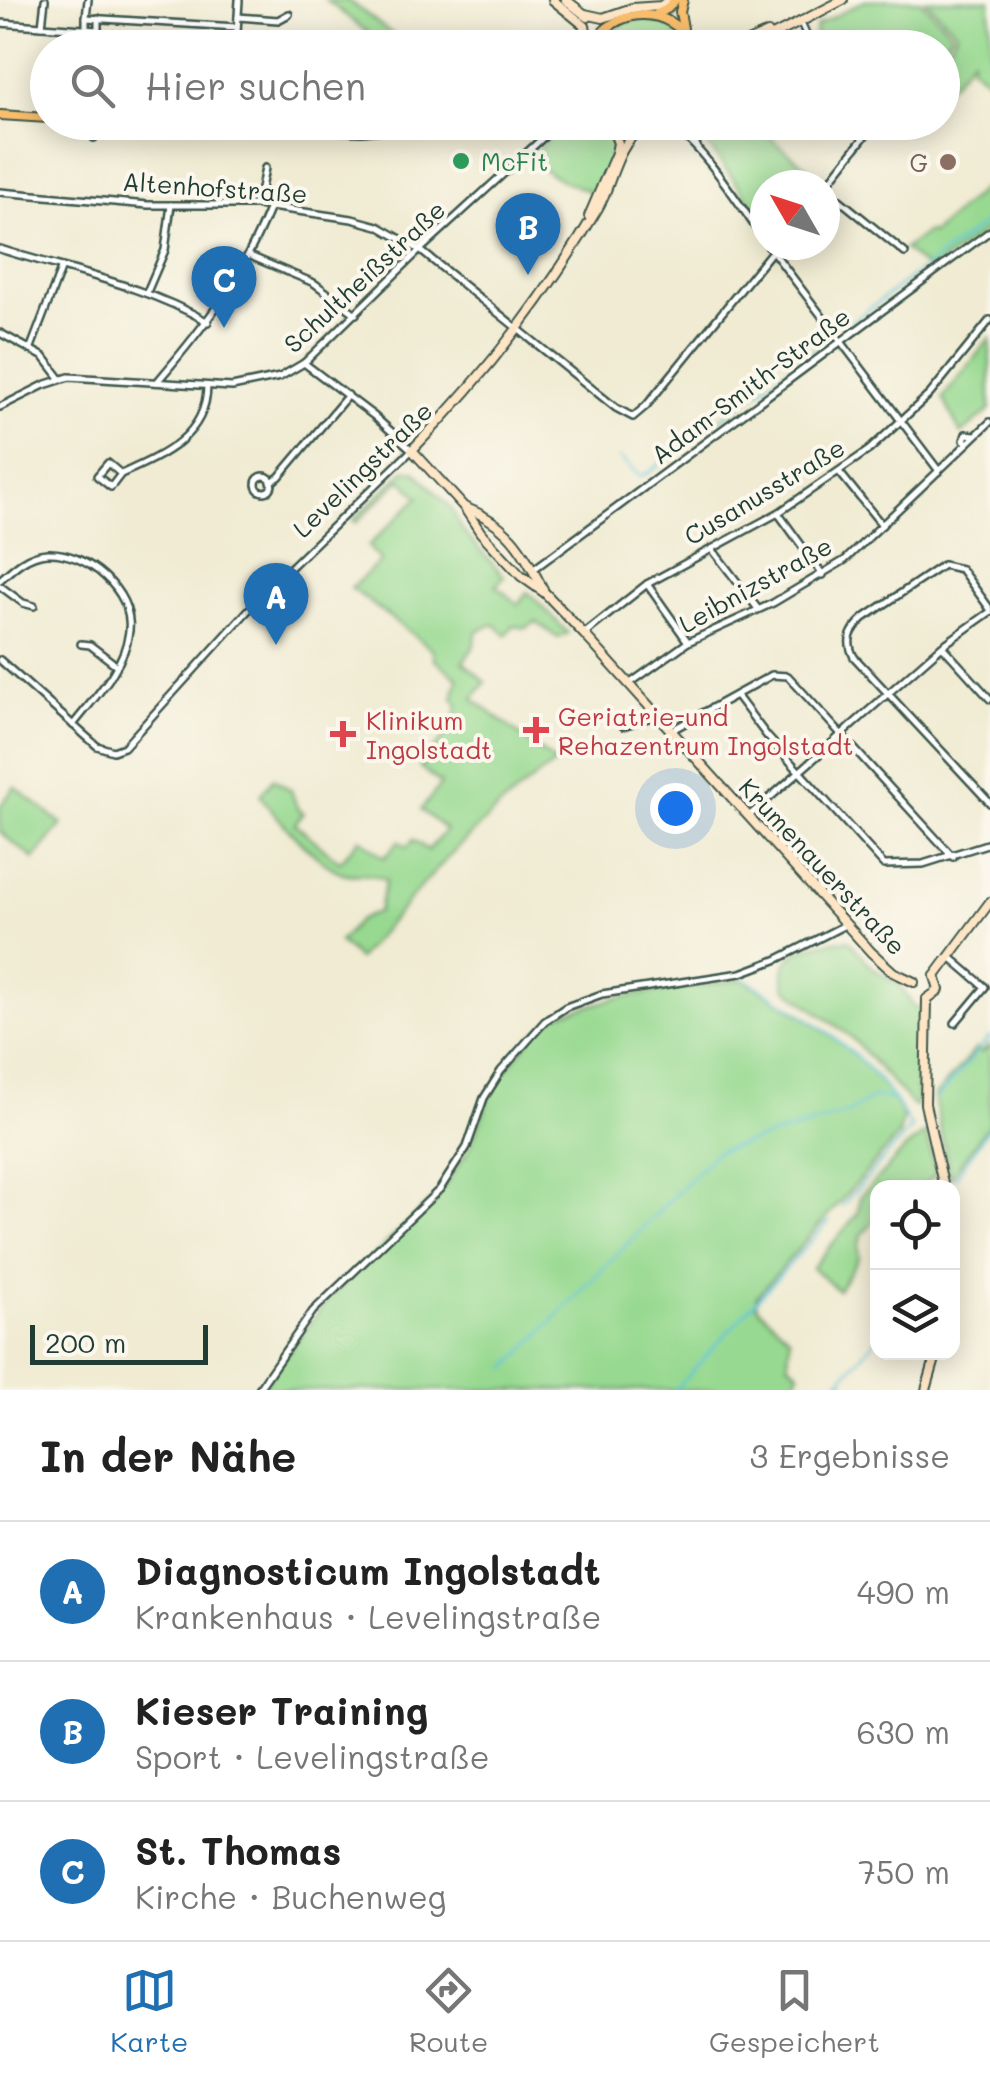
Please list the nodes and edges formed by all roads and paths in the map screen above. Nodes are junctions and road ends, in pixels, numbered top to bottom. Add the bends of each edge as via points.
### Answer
1 (44, 0) edge
2 (88, 0) edge
3 (238, 0) edge
4 (553, 0) edge
5 (566, 0) edge
6 (672, 0) edge
7 (683, 0) edge
8 (843, 0) edge
9 (289, 14) dead end
10 (584, 14) junction
11 (652, 14) junction
12 (238, 17) junction
13 (86, 18) junction
14 (98, 18) junction
15 (616, 20) junction
16 (800, 22) junction
17 (0, 24) edge
18 (42, 26) junction
19 (237, 28) joint
20 (86, 29) junction
21 (586, 30) edge
22 (603, 30) edge
23 (681, 30) edge
24 (684, 30) edge
25 (780, 30) edge
26 (784, 30) edge
27 (804, 30) edge
28 (0, 116) edge
29 (30, 117) edge
30 (541, 140) edge
31 (617, 140) edge
32 (630, 140) edge
33 (690, 140) edge
34 (694, 140) edge
35 (862, 140) edge
36 (698, 149) junction
37 (266, 168) dead end
38 (838, 170) edge
39 (2, 192) edge
40 (840, 199) edge
41 (0, 200) edge
42 (171, 205) junction
43 (257, 205) junction
44 (270, 207) junction
45 (750, 218) edge
46 (586, 225) junction
47 (990, 231) edge
48 (0, 249) edge
49 (420, 250) junction
50 (905, 253) dead end
51 (250, 256) junction
52 (758, 260) edge
53 (781, 260) edge
54 (61, 268) junction
55 (147, 292) junction
56 (356, 314) junction
57 (990, 320) edge
58 (208, 322) junction
59 (519, 330) junction
60 (0, 333) edge
61 (840, 342) junction
62 (30, 350) junction
63 (304, 363) junction
64 (60, 378) junction
65 (158, 382) junction
66 (206, 387) junction
67 (348, 396) junction
68 (0, 408) edge
69 (900, 422) junction
70 (990, 422) edge
71 (412, 450) junction
72 (840, 472) junction
73 (939, 472) junction
74 (121, 474) junction
75 (271, 482) dead end
76 (464, 507) junction
77 (778, 513) junction
78 (484, 515) junction
79 (882, 524) junction
80 (475, 526) junction
81 (712, 550) junction
82 (534, 569) junction
83 (823, 575) junction
84 (521, 576) junction
85 (0, 583) edge
86 (647, 584) junction
87 (546, 593) junction
88 (34, 606) dead end
89 (758, 610) junction
90 (990, 611) edge
91 (584, 634) junction
92 (688, 642) junction
93 (81, 644) dead end
94 (942, 646) junction
95 (0, 660) edge
96 (117, 666) junction
97 (629, 684) junction
98 (888, 693) junction
99 (736, 695) junction
100 (990, 700) edge
101 (658, 715) junction
102 (72, 726) junction
103 (623, 726) dead end
104 (672, 730) junction
105 (844, 733) junction
106 (800, 772) junction
107 (990, 803) edge
108 (749, 816) junction
109 (990, 842) edge
110 (954, 857) junction
111 (990, 902) edge
112 (848, 924) junction
113 (950, 957) junction
114 (935, 976) junction
115 (914, 982) junction
116 (927, 1000) junction
117 (956, 1023) dead end
118 (942, 1180) edge
119 (935, 1360) edge
120 (258, 1390) edge
121 (926, 1390) edge

1 - 18 street
2 - 13 street
3 - 12 street
4 - 21 street
5 - 10 street
6 - 10 street via 602,18
6 - 11 main road
7 - 24 main road
8 - 16 street
9 - 12 street via 278,20
10 - 15 street
11 - 15 main road
11 - 23 main road
12 - 19 street
13 - 14 street
13 - 20 street
14 - 19 street
14 - 20 street via 98,30
15 - 22 main road
16 - 25 street
16 - 26 street
16 - 27 street
17 - 18 street
18 - 20 street
28 - 29 main road
30 - 49 street, Schultheißstraße
31 - 46 street, Levelingstraße
32 - 46 street, Levelingstraße
33 - 36 street
34 - 36 street
35 - 38 street
36 - 45 street
37 - 43 street
39 - 41 street
39 - 42 street, Altenhofstraße
40 - 50 street
42 - 43 street, Altenhofstraße
42 - 55 street via 165,250
43 - 44 street, Altenhofstraße
44 - 49 street, Altenhofstraße via 352,219 397,234
44 - 51 street
46 - 59 street, Levelingstraße
47 - 61 street, Adam-Smith-Straße
48 - 54 street
49 - 56 street, Schultheißstraße
49 - 59 street, Altenhofstraße
51 - 56 street via 314,282
51 - 58 street
52 - 59 street, Altenhofstraße via 633,416
53 - 61 street
54 - 55 street
54 - 62 street
55 - 58 street
56 - 63 street, Schultheißstraße
57 - 69 street, Cusanusstraße
58 - 65 street
59 - 71 street, Levelingstraße
60 - 62 street
61 - 69 street
61 - 82 street, Adam-Smith-Straße
62 - 64 street
63 - 66 street, Schultheißstraße via 258,383
63 - 67 street
64 - 65 street, Schultheißstraße
64 - 68 street, Schultheißstraße
65 - 66 street, Schultheißstraße
66 - 74 street via 202,413 184,439
67 - 71 street
67 - 75 street
69 - 72 street, Cusanusstraße
69 - 73 street
70 - 73 street, Leibnizstraße via 966,434 968,443
71 - 76 street, Krumenauerstraße
71 - 102 street, Levelingstraße via 277,580 124,747 113,752 97,746
72 - 77 street, Cusanusstraße
72 - 79 street
73 - 79 street, Leibnizstraße
74 - 74 street via 108,464 97,476 110,487
76 - 78 street, Krumenauerstraße
76 - 80 street, Krumenauerstraße
77 - 81 street, Cusanusstraße
77 - 83 street
78 - 80 street
78 - 82 street, Krumenauerstraße
79 - 83 street, Leibnizstraße
80 - 84 street, Krumenauerstraße
81 - 86 street, Cusanusstraße
81 - 89 street
82 - 84 street
82 - 87 street, Krumenauerstraße
83 - 89 street, Leibnizstraße
84 - 87 street, Krumenauerstraße
85 - 88 street via 22,604
85 - 96 street via 25,560 48,553 100,574 129,614
86 - 91 street, Cusanusstraße
86 - 92 street
87 - 91 street, Krumenauerstraße
89 - 92 street, Leibnizstraße
90 - 94 street
90 - 98 street via 961,568 944,565 864,618 850,634 850,650
91 - 97 street, Krumenauerstraße
92 - 97 street, Leibnizstraße
93 - 96 street
94 - 98 street
94 - 100 street
95 - 102 street
96 - 102 street
97 - 101 street, Krumenauerstraße
98 - 105 street
98 - 107 street
99 - 104 street
99 - 105 street via 772,675 788,676
99 - 106 street
101 - 103 street
101 - 104 street, Krumenauerstraße
104 - 108 street, Krumenauerstraße
105 - 106 street
105 - 110 street
106 - 108 street
106 - 110 street via 884,865
108 - 112 street, Krumenauerstraße
109 - 110 street
111 - 113 street
112 - 115 street, Krumenauerstraße via 885,966
112 - 120 street via 741,973 602,994 545,1021 484,1098 468,1147 448,1179 313,1311
113 - 114 street
113 - 117 street via 986,986
114 - 115 street via 923,974
114 - 116 street via 939,990
115 - 116 street via 916,994
116 - 118 street via 925,1104
119 - 121 street

